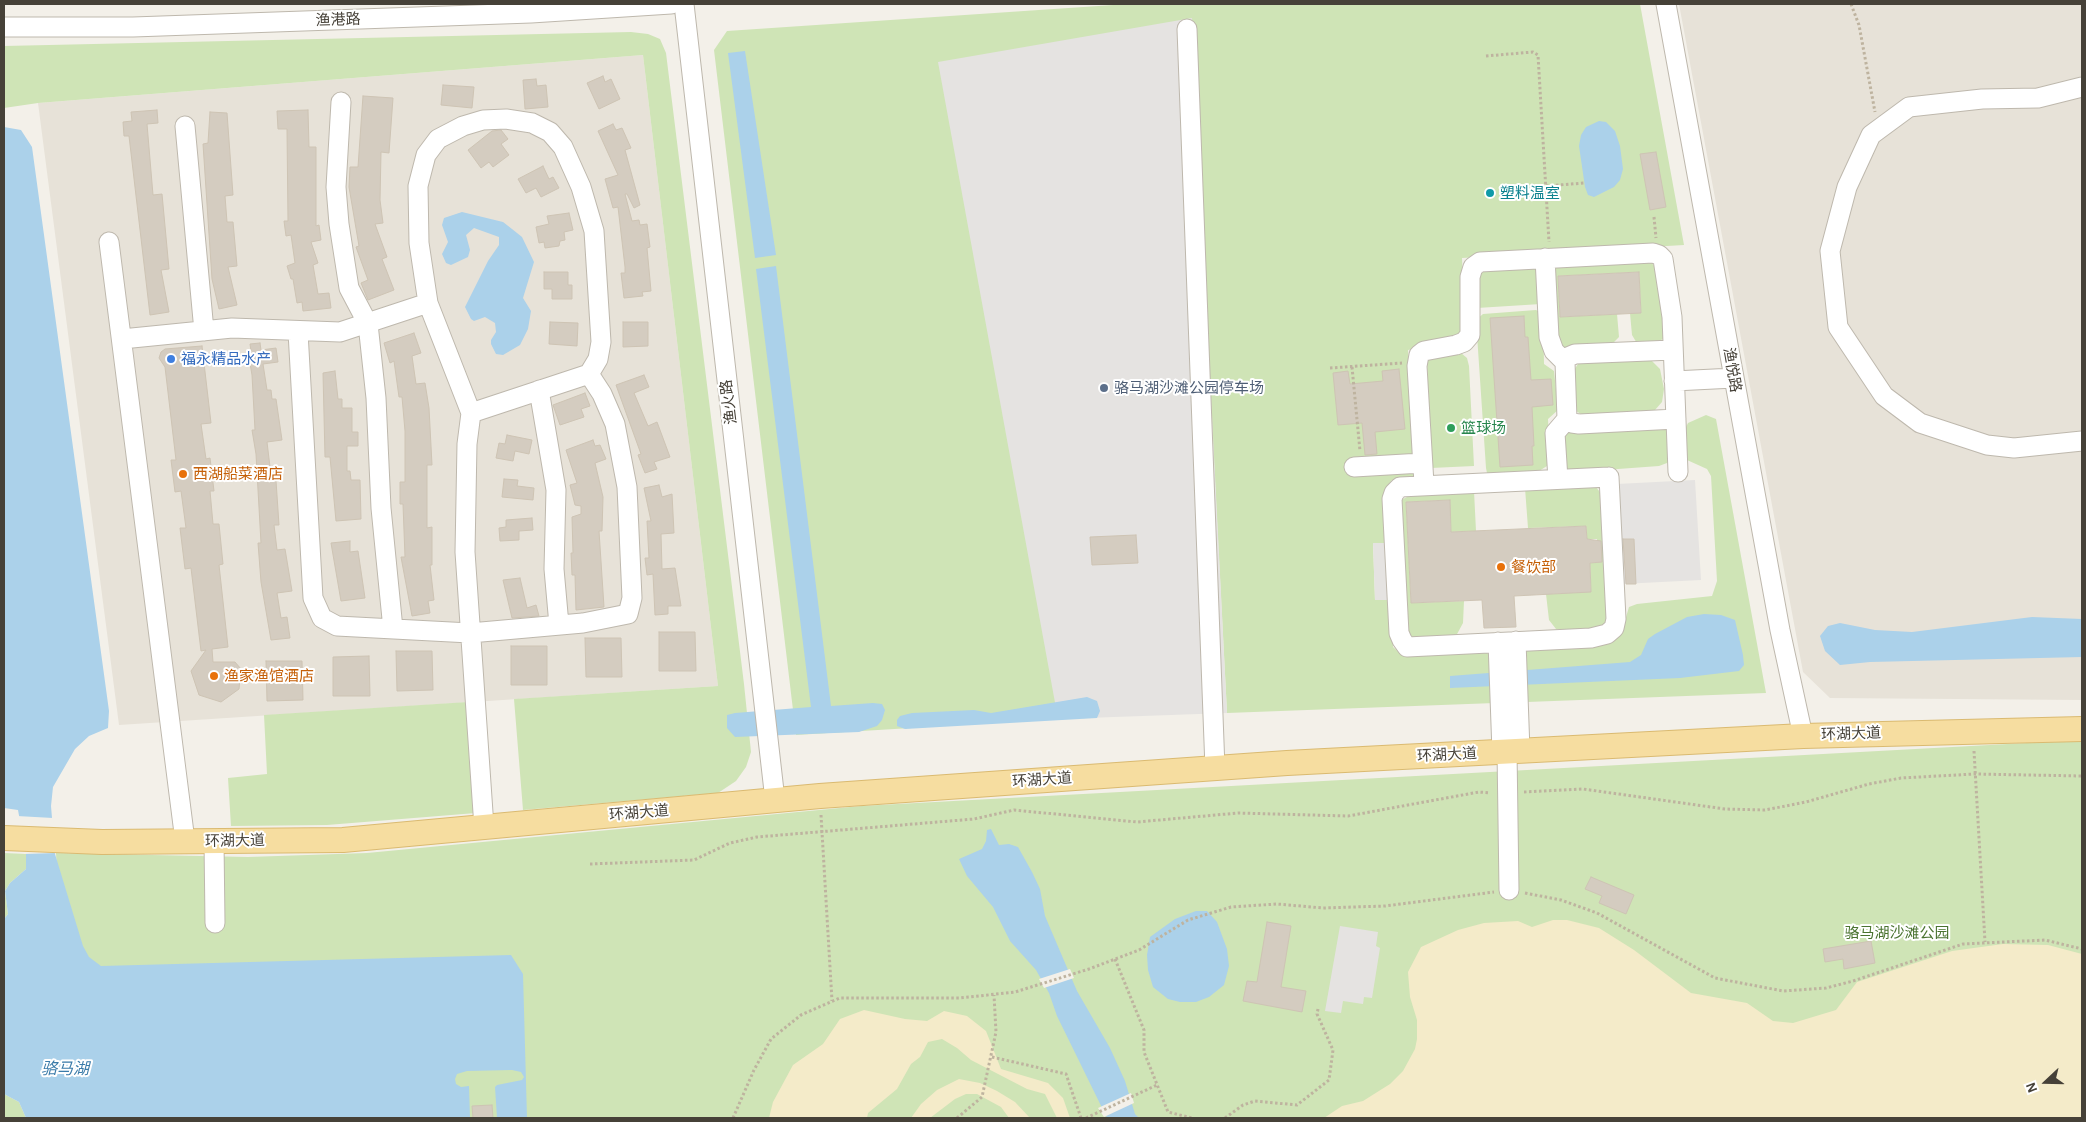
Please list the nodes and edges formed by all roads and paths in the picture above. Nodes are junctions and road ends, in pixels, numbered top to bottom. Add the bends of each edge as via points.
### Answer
1 (671, 4) edge
2 (684, 4) edge
3 (1666, 4) edge
4 (1851, 4) edge
5 (4, 27) edge
6 (1187, 28) dead end
7 (1486, 56) dead end
8 (2082, 87) edge
9 (341, 102) dead end
10 (185, 126) dead end
11 (1878, 130) junction
12 (1584, 182) dead end
13 (1546, 186) junction
14 (109, 242) dead end
15 (1548, 258) junction
16 (428, 303) junction
17 (368, 324) junction
18 (204, 331) junction
19 (298, 332) junction
20 (122, 339) junction
21 (1673, 350) junction
22 (1565, 362) junction
23 (1352, 367) junction
24 (1330, 368) dead end
25 (1403, 372) dead end
26 (589, 374) junction
27 (1734, 378) junction
28 (1674, 381) junction
29 (540, 390) junction
30 (470, 413) junction
31 (1567, 419) junction
32 (1676, 420) junction
33 (2082, 441) edge
34 (1422, 463) junction
35 (1358, 467) joint
36 (1678, 472) dead end
37 (1558, 479) junction
38 (1424, 484) junction
39 (559, 625) junction
40 (393, 629) junction
41 (470, 633) junction
42 (1507, 642) junction
43 (2082, 729) edge
44 (1972, 730) junction
45 (1802, 736) junction
46 (1510, 751) junction
47 (1215, 768) junction
48 (1975, 774) junction
49 (2082, 776) edge
50 (1508, 793) junction
51 (820, 796) junction
52 (775, 800) junction
53 (484, 827) junction
54 (822, 832) junction
55 (4, 838) edge
56 (185, 841) junction
57 (214, 841) junction
58 (590, 864) dead end
59 (1508, 890) junction
60 (215, 923) dead end
61 (1985, 942) junction
62 (2082, 949) edge
63 (1115, 959) junction
64 (994, 994) junction
65 (832, 1001) junction
66 (1318, 1009) dead end
67 (992, 1058) junction
68 (1157, 1085) junction
69 (963, 1113) junction
70 (733, 1118) edge
71 (957, 1118) edge
72 (967, 1118) edge
73 (1081, 1118) edge
74 (1086, 1118) edge
75 (1192, 1118) edge
76 (1224, 1118) edge

1 - 5 street, 渔港路 via 531,13 142,26
2 - 52 street, 渔火路
3 - 27 street, 渔悦路
4 - 11 path via 1859,25
6 - 47 street
7 - 13 path via 1533,52 1538,56
8 - 11 street via 2038,98 1982,99 1909,107
9 - 17 street via 336,187 339,224 349,288
10 - 18 street
11 - 33 street via 1871,135 1847,187 1830,251 1838,327 1884,396 1920,423 1987,445 2014,448
12 - 13 path
13 - 15 path
14 - 20 street
15 - 21 street via 1659,254 1663,259 1672,317
15 - 22 street via 1549,337 1554,351
15 - 34 street via 1480,262 1473,267 1470,277 1470,335 1464,342 1419,355
16 - 17 street
16 - 26 street via 419,243 418,186 426,155 438,139 463,126 483,120 532,123 550,132 563,147 581,187 594,231 601,342 598,359
16 - 30 street
17 - 19 street via 340,332
17 - 40 street
18 - 19 street via 264,328
18 - 20 street
19 - 40 street via 313,598 322,618 329,624
20 - 56 street
21 - 22 street via 1575,354
21 - 28 street
22 - 31 street
23 - 24 path
23 - 25 path via 1402,363
23 - 35 path
26 - 29 street
26 - 39 street via 615,424 627,487 632,598 628,614
27 - 28 street
27 - 45 street, 渔悦路
28 - 32 street
29 - 30 street
29 - 39 street via 556,490 554,569
30 - 41 street via 465,506
31 - 32 street via 1579,424
31 - 37 street via 1555,433
32 - 36 street
34 - 35 street
34 - 38 street
37 - 38 street
37 - 42 street via 1610,477 1614,628 1600,636
38 - 42 street via 1400,487 1392,499 1399,634 1402,640 1407,647
39 - 41 street
40 - 41 street
41 - 53 street
42 - 46 street
43 - 44 main road, 环湖大道
44 - 45 main road, 环湖大道
44 - 48 path
45 - 46 main road, 环湖大道
46 - 47 main road, 环湖大道
46 - 50 street
47 - 51 main road, 环湖大道
48 - 49 path
48 - 50 path via 1893,780 1765,810 1707,807 1583,789
48 - 61 path
50 - 54 path via 1479,792 1348,816 1238,813 1137,822 1014,810 974,819
50 - 59 street
51 - 52 main road, 环湖大道
51 - 54 path
52 - 53 main road, 环湖大道
53 - 57 main road, 环湖大道 via 344,840
54 - 58 path via 757,837 730,844 694,860
54 - 65 path
55 - 56 main road, 环湖大道
56 - 57 main road, 环湖大道
57 - 60 street
59 - 61 path via 1561,900 1597,913 1715,978 1783,991 1826,988 1963,944
59 - 63 path via 1385,906 1323,908 1277,904 1232,907 1188,920 1139,950
61 - 62 path via 2045,940
63 - 64 path via 1015,992
63 - 68 path via 1144,1030 1144,1052
64 - 65 path via 952,998 840,998
64 - 67 path via 996,1032
65 - 70 path via 801,1015 772,1039
66 - 76 path via 1317,1014 1333,1050 1329,1080 1297,1105 1255,1101
67 - 69 path via 982,1098
67 - 73 path via 1066,1074
68 - 74 path
68 - 75 path via 1168,1112
69 - 71 path
69 - 72 path

